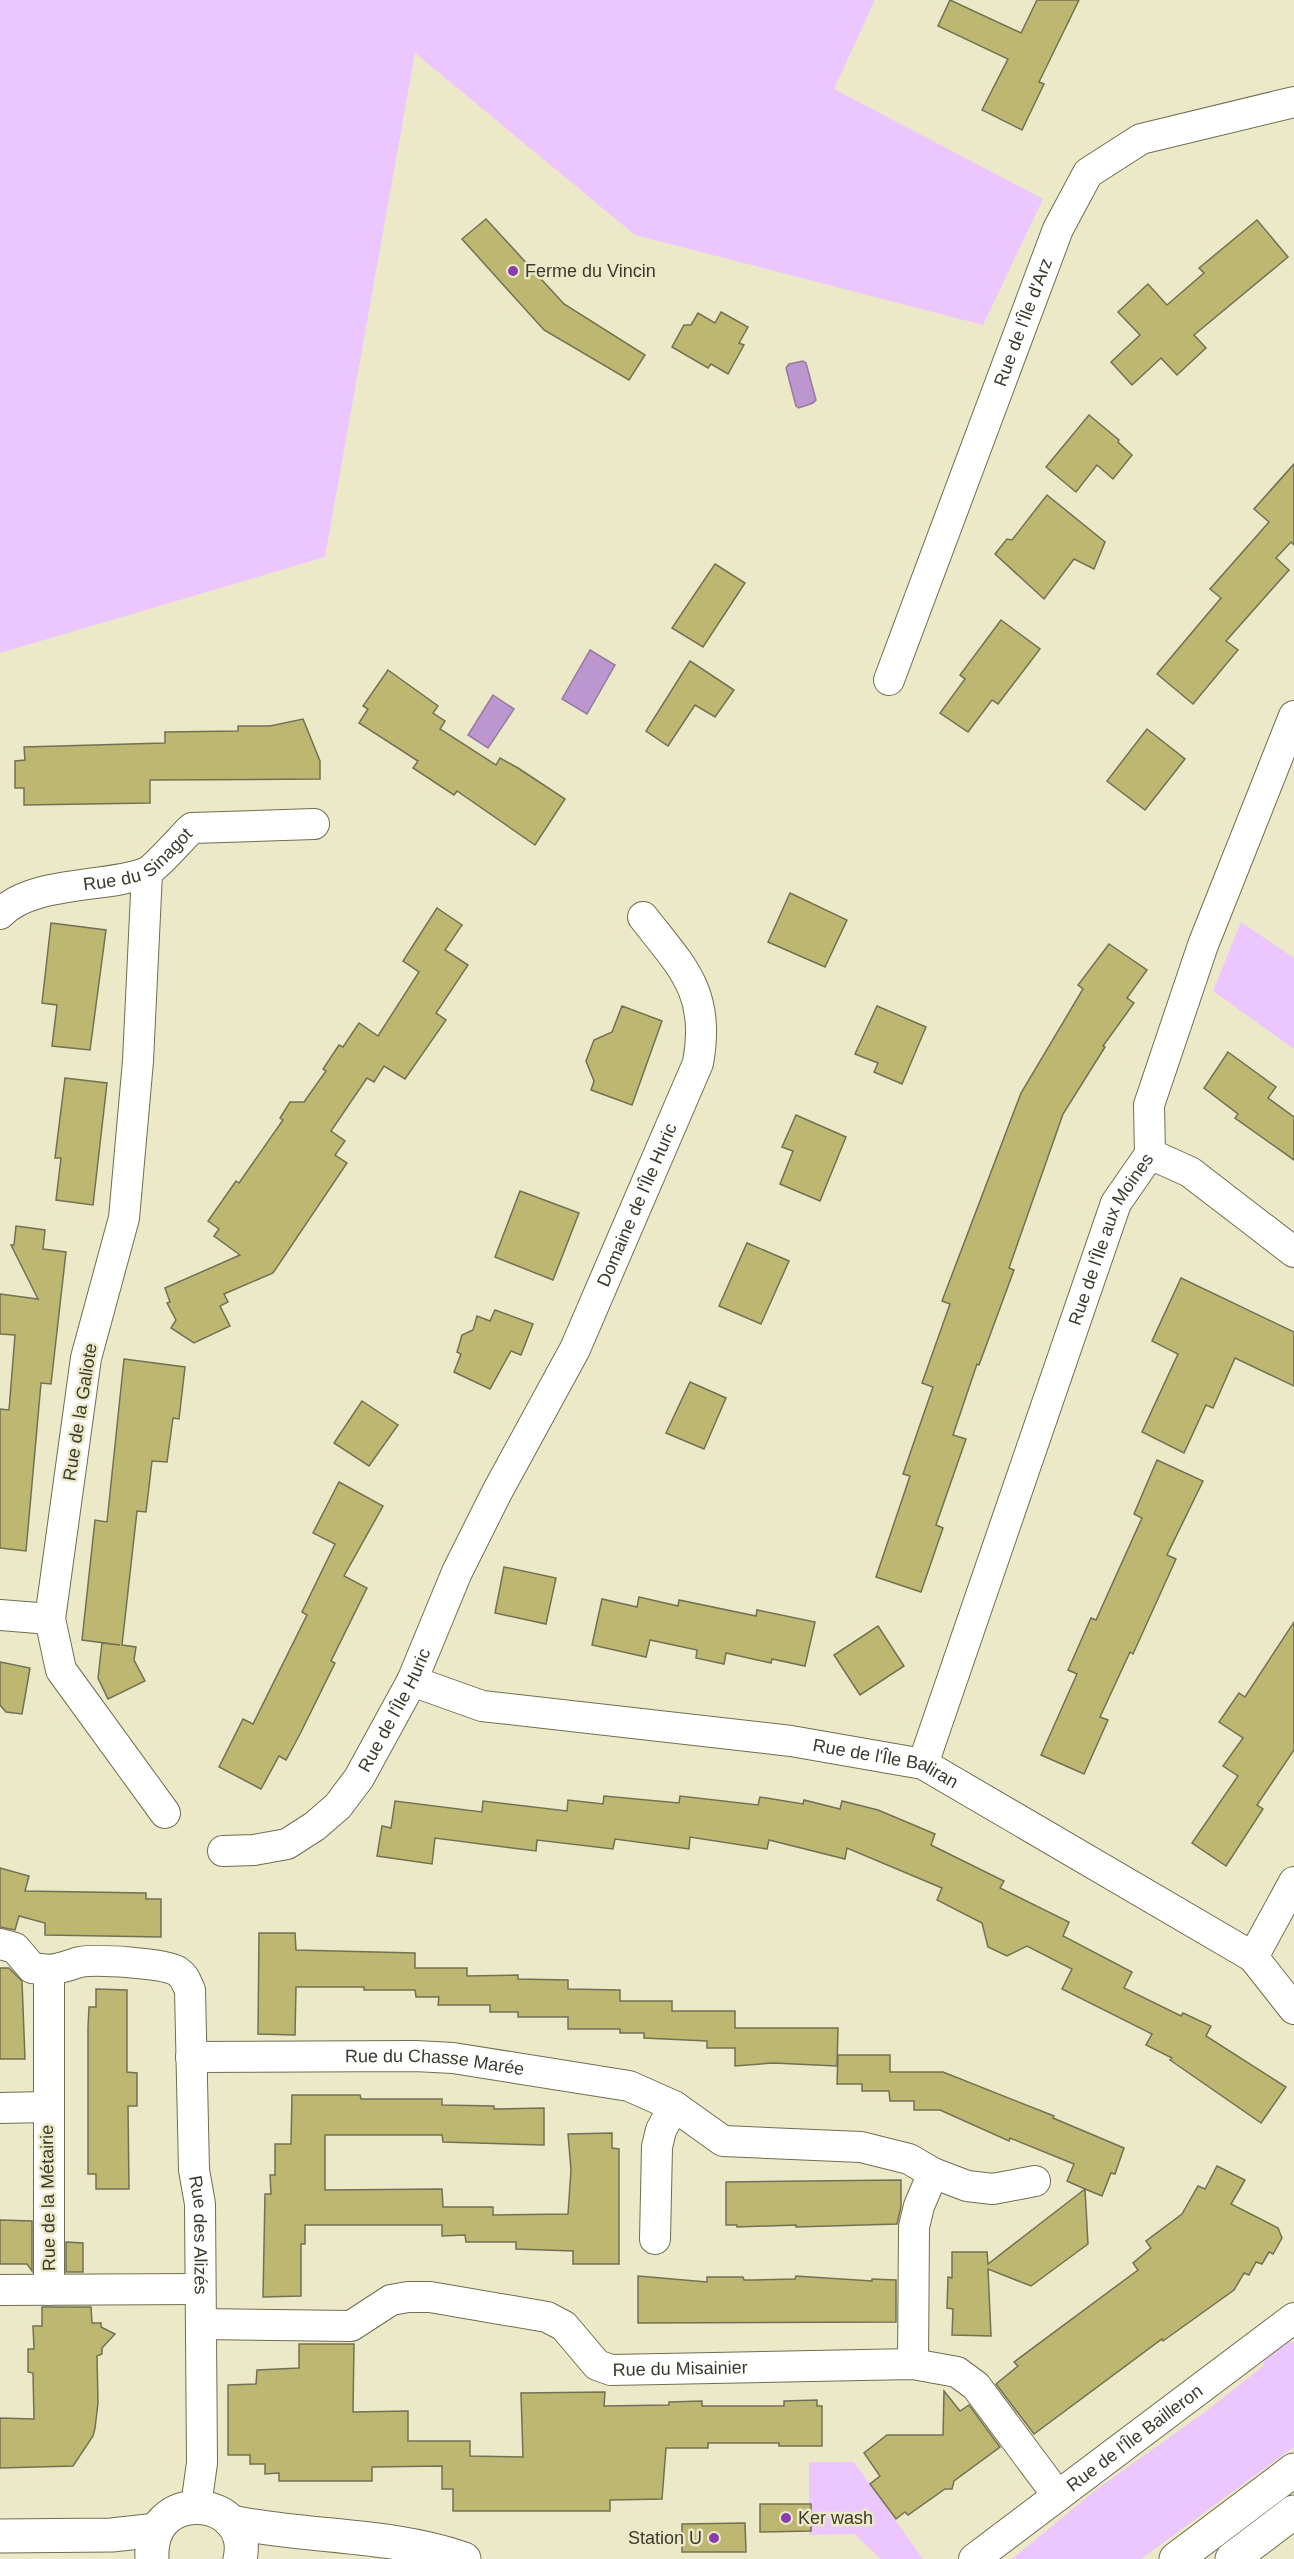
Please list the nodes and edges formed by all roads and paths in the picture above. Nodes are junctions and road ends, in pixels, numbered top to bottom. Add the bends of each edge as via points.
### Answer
1 (1294, 102) edge
2 (889, 680) dead end
3 (1294, 716) edge
4 (314, 824) dead end
5 (147, 873) junction
6 (0, 914) edge
7 (643, 917) dead end
8 (1150, 1154) junction
9 (1294, 1252) edge
10 (497, 1492) joint
11 (0, 1615) edge
12 (50, 1619) junction
13 (412, 1681) junction
14 (923, 1764) junction
15 (165, 1813) dead end
16 (223, 1851) dead end
17 (1294, 1882) edge
18 (0, 1944) edge
19 (1253, 1957) junction
20 (49, 1970) junction
21 (1294, 2009) edge
22 (190, 2057) junction
23 (674, 2106) junction
24 (48, 2107) junction
25 (0, 2108) edge
26 (933, 2173) junction
27 (1035, 2181) dead end
28 (655, 2239) dead end
29 (200, 2289) junction
30 (0, 2290) edge
31 (49, 2290) junction
32 (1294, 2319) edge
33 (201, 2324) junction
34 (912, 2364) junction
35 (1294, 2470) edge
36 (1058, 2496) junction
37 (196, 2506) junction
38 (1294, 2512) edge
39 (231, 2522) junction
40 (0, 2536) edge
41 (154, 2544) edge
42 (240, 2559) edge
43 (464, 2559) edge
44 (974, 2559) edge
45 (1176, 2559) edge
46 (1232, 2559) edge

1 - 2 street, Rue de l'Île d'Arz via 1140,139 1088,173 1058,229
3 - 8 street, Rue de l'Île aux Moines via 1203,945 1149,1105
4 - 5 street, Rue du Sinagot via 192,828
5 - 6 street, Rue du Sinagot via 37,893 6,907
5 - 12 street, Rue de la Galiote via 138,1061 124,1218 86,1358
7 - 10 street, Domaine de l'Île Huric via 688,975 700,1017 702,1041 698,1063 575,1349
8 - 9 street via 1190,1172
8 - 14 street, Rue de l'Île aux Moines via 1116,1203
10 - 13 street, Rue de l'Île Huric via 457,1572
11 - 12 street
12 - 15 street, Rue de la Galiote via 61,1670
13 - 14 street, Rue de l'Île Baliran via 482,1706 791,1741
13 - 16 street, Rue de l'Île Huric via 359,1778 338,1806 287,1844
14 - 19 street, Rue de l'Île Baliran
17 - 19 street
18 - 20 street via 15,1948 32,1968
19 - 21 street, Rue de l'Île Baliran
20 - 22 street, Rue des Alizés via 81,1962 158,1965 175,1970 184,1976 190,1990
20 - 24 street, Rue de la Métairie
22 - 23 street, Rue du Chasse Marée via 453,2058 629,2086
22 - 29 street, Rue des Alizés via 194,2170 200,2204
23 - 26 street, Rue du Chasse Marée via 723,2141 861,2147 909,2159
23 - 28 street via 657,2147
24 - 25 street, Rue de la Métairie
24 - 31 street, Rue de la Métairie
26 - 27 street, Rue du Chasse Marée via 967,2186 993,2190
26 - 34 street via 914,2227
29 - 31 street, Rue de la Métairie
29 - 33 street, Rue des Alizés
30 - 31 street, Rue de la Métairie
32 - 36 street, Rue de l'Île Bailleron
33 - 34 street, Rue du Misainier via 351,2326 391,2300 430,2296 548,2317 564,2326 597,2365 611,2370
33 - 37 street, Rue des Alizés via 202,2463
34 - 36 street, Rue du Misainier via 957,2372 976,2386
35 - 45 street
36 - 44 street, Rue de l'Île Bailleron
37 - 39 street via 209,2508
37 - 41 street via 167,2517
38 - 46 street
39 - 42 street via 239,2537
39 - 43 street via 431,2548
40 - 41 street via 112,2535

